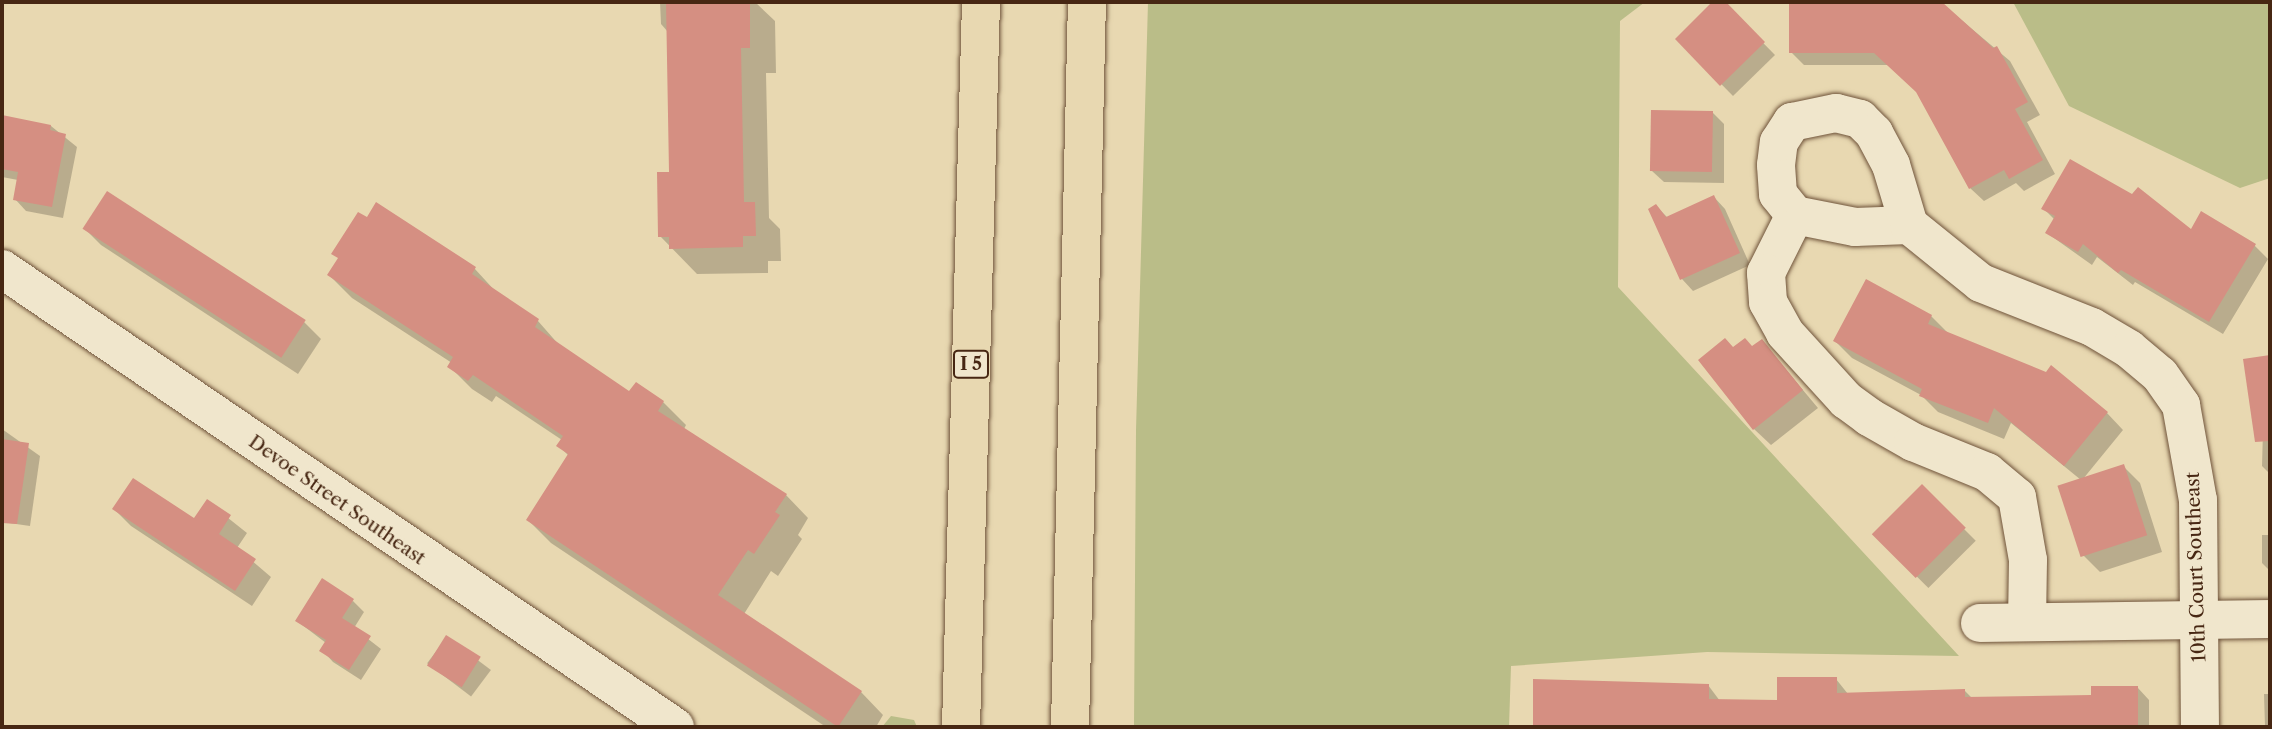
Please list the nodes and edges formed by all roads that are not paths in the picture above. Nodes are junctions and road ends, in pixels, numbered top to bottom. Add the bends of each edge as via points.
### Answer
1 (981, 2) edge
2 (1087, 2) edge
3 (1795, 215) junction
4 (1909, 225) junction
5 (2, 269) edge
6 (2200, 618) junction
7 (2270, 619) edge
8 (2027, 622) junction
9 (1980, 623) dead end
10 (675, 727) edge
11 (961, 727) edge
12 (1070, 727) edge
13 (2200, 727) edge

1 - 11 highway, I 5
2 - 12 highway
3 - 4 street via 1854,227
3 - 4 street via 1778,194 1779,142 1792,122 1836,113 1860,120 1874,133 1891,165
3 - 8 street via 1766,273 1768,302 1785,333 1846,400 1869,417 1913,442 2004,481 2017,497 2028,560
4 - 6 street, 10th Court Southeast via 1981,283 2092,327 2160,375 2181,405 2188,427 2198,500
5 - 10 street, Devoe Street Southeast
6 - 7 street
6 - 8 street
6 - 13 street, 10th Court Southeast
8 - 9 street

